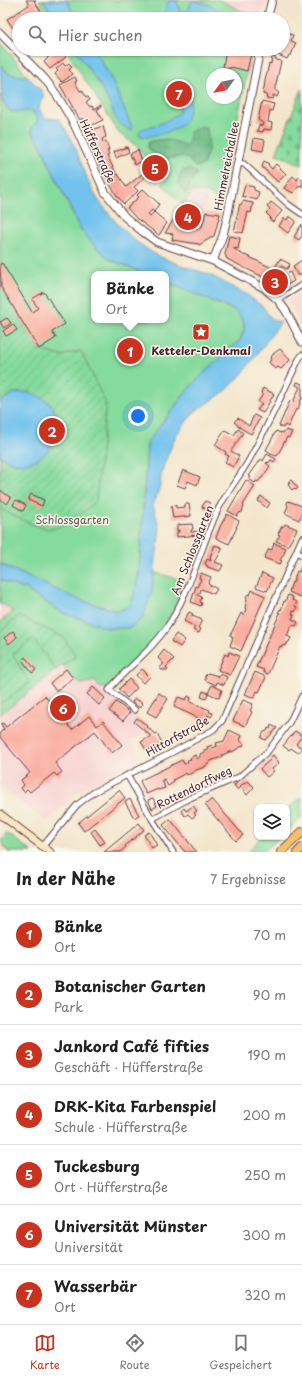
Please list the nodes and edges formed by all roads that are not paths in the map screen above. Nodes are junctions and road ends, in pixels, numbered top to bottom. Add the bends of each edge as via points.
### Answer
1 (272, 0) edge
2 (268, 12) edge
3 (0, 33) edge
4 (12, 45) edge
5 (22, 56) edge
6 (259, 56) edge
7 (238, 163) junction
8 (302, 214) edge
9 (213, 261) junction
10 (302, 285) edge
11 (278, 300) junction
12 (302, 342) edge
13 (302, 355) edge
14 (302, 538) edge
15 (296, 552) junction
16 (302, 555) edge
17 (302, 696) edge
18 (135, 710) dead end
19 (127, 775) junction
20 (0, 814) edge
21 (152, 819) junction
22 (302, 832) edge
23 (43, 846) junction
24 (302, 848) edge
25 (50, 852) edge
26 (173, 852) edge
27 (281, 852) edge
28 (298, 852) edge

1 - 2 street
3 - 4 street, Hüfferstraße
5 - 9 street, Hüfferstraße via 57,95 78,132 102,186 120,211 138,229 157,242
6 - 7 street, Himmelreichallee
7 - 8 street via 244,164
7 - 9 street, Himmelreichallee via 223,235
9 - 11 street, Hüfferstraße via 264,288
10 - 11 street
11 - 12 street, Hüfferstraße
13 - 18 street, Am Schlossgarten via 260,439 216,513 179,606 150,649 109,690
14 - 15 street, Hittorfstraße
15 - 16 street
15 - 19 street, Hittorfstraße via 222,721 213,730
17 - 21 street, Rottendorffweg via 289,723 268,751 239,777 190,798
19 - 21 street, Rottendorffweg
19 - 23 street, Hittorfstraße via 94,792 77,805
20 - 23 main road
21 - 26 street, Rottendorffweg
22 - 27 main road
23 - 25 main road
24 - 28 main road

